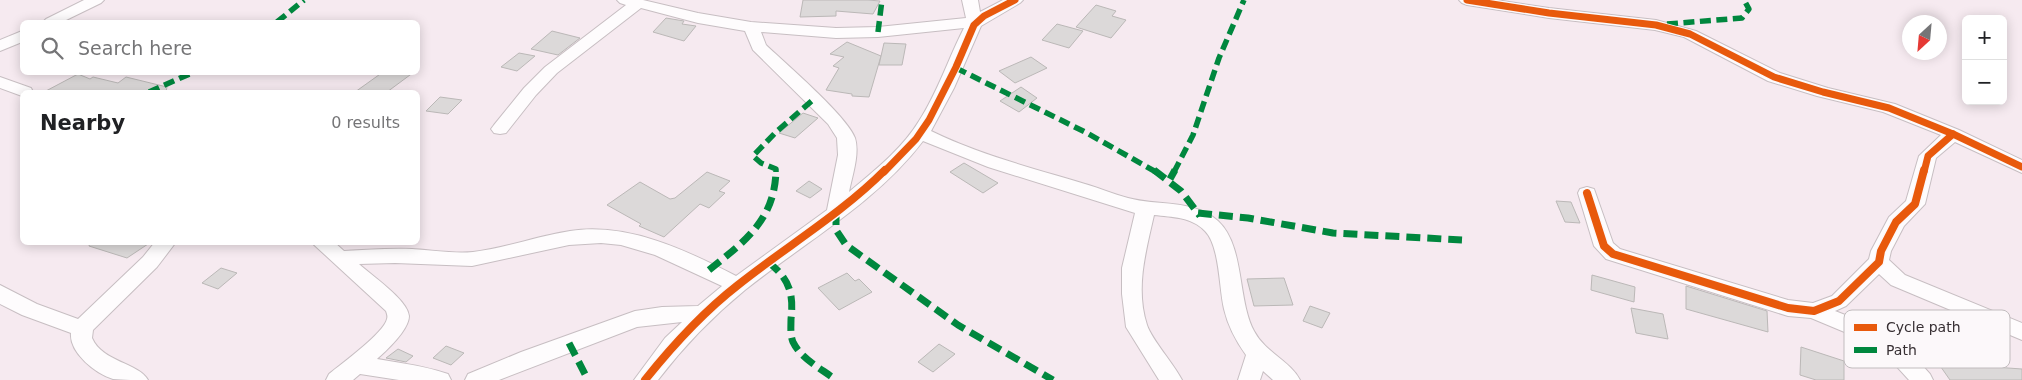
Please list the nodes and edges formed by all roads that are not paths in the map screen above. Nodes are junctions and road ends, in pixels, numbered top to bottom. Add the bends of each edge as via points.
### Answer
1 (96, 0) edge
2 (970, 0) edge
3 (1016, 0) edge
4 (1467, 0) edge
5 (632, 2) edge
6 (54, 20) edge
7 (975, 22) junction
8 (751, 27) junction
9 (20, 37) edge
10 (0, 46) edge
11 (0, 82) edge
12 (20, 90) edge
13 (500, 129) dead end
14 (921, 134) junction
15 (1953, 134) junction
16 (2022, 167) edge
17 (1587, 193) dead end
18 (1146, 208) junction
19 (836, 211) junction
20 (163, 245) edge
21 (325, 245) edge
22 (339, 258) junction
23 (1879, 262) junction
24 (737, 285) junction
25 (2, 298) edge
26 (1970, 310) edge
27 (1814, 311) junction
28 (702, 314) junction
29 (1844, 323) edge
30 (2010, 327) edge
31 (82, 329) junction
32 (2022, 332) edge
33 (1257, 355) junction
34 (356, 365) junction
35 (1911, 368) edge
36 (138, 380) edge
37 (337, 380) edge
38 (440, 380) edge
39 (476, 380) edge
40 (646, 380) edge
41 (1171, 380) edge
42 (1249, 380) edge
43 (1289, 380) edge
44 (1922, 380) edge

1 - 6 street
2 - 7 street
3 - 7 street
4 - 15 street via 1549,13 1656,24 1690,34 1774,77 1889,108
5 - 8 street
5 - 13 street via 550,71
7 - 8 street via 836,33
7 - 14 street via 956,68
8 - 19 street via 759,47 835,121 846,138 848,155
9 - 10 street
11 - 12 street
14 - 18 street via 980,159 1126,205
14 - 19 street via 874,182
15 - 16 street
15 - 23 street via 1928,156 1915,204 1896,222 1881,250
17 - 27 street via 1604,246 1613,254 1788,308
18 - 33 street via 1200,216 1214,228 1225,253 1238,320
18 - 41 street via 1132,268 1132,294 1137,327
19 - 24 street
20 - 31 street
21 - 22 street
22 - 24 street via 473,259 555,240 606,235 633,240
22 - 34 street via 395,307 398,316 395,326
23 - 26 street via 1898,280
23 - 27 street via 1839,301
24 - 28 street
25 - 31 street
27 - 29 street
28 - 39 street via 662,314 635,320
28 - 40 street via 676,340
30 - 32 street
31 - 36 street via 82,338 94,357 104,366
33 - 42 street
33 - 43 street
34 - 37 street
34 - 38 street
35 - 44 street

